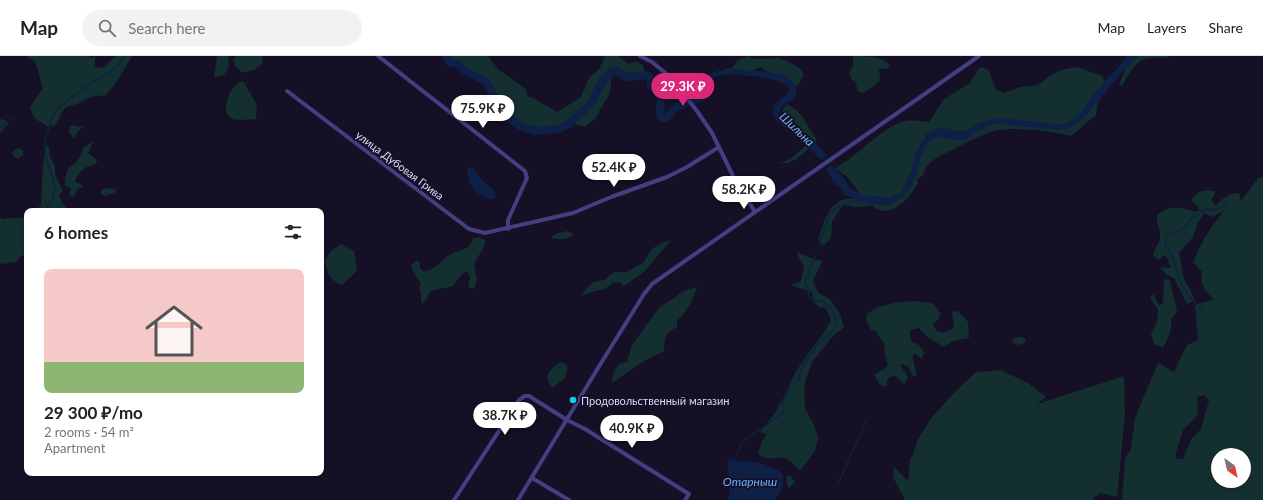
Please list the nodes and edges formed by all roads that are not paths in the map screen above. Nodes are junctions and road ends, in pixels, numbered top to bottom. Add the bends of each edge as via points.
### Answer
1 (378, 56) edge
2 (640, 56) edge
3 (979, 56) edge
4 (287, 91) dead end
5 (719, 147) junction
6 (755, 212) junction
7 (508, 229) junction
8 (567, 420) junction
9 (532, 478) junction
10 (454, 500) edge
11 (518, 500) edge
12 (569, 500) edge
13 (685, 500) edge

1 - 7 street via 525,172 527,178 508,220
2 - 5 street via 660,68 682,92 712,133
3 - 6 street
4 - 7 street, улица Дубовая Грива via 469,229 485,233
5 - 6 street
5 - 7 street, улица Дубовая Грива via 667,177 573,213
6 - 8 street via 652,284
8 - 9 street
8 - 10 street via 529,396 522,397
8 - 13 street via 689,494
9 - 11 street
9 - 12 street

